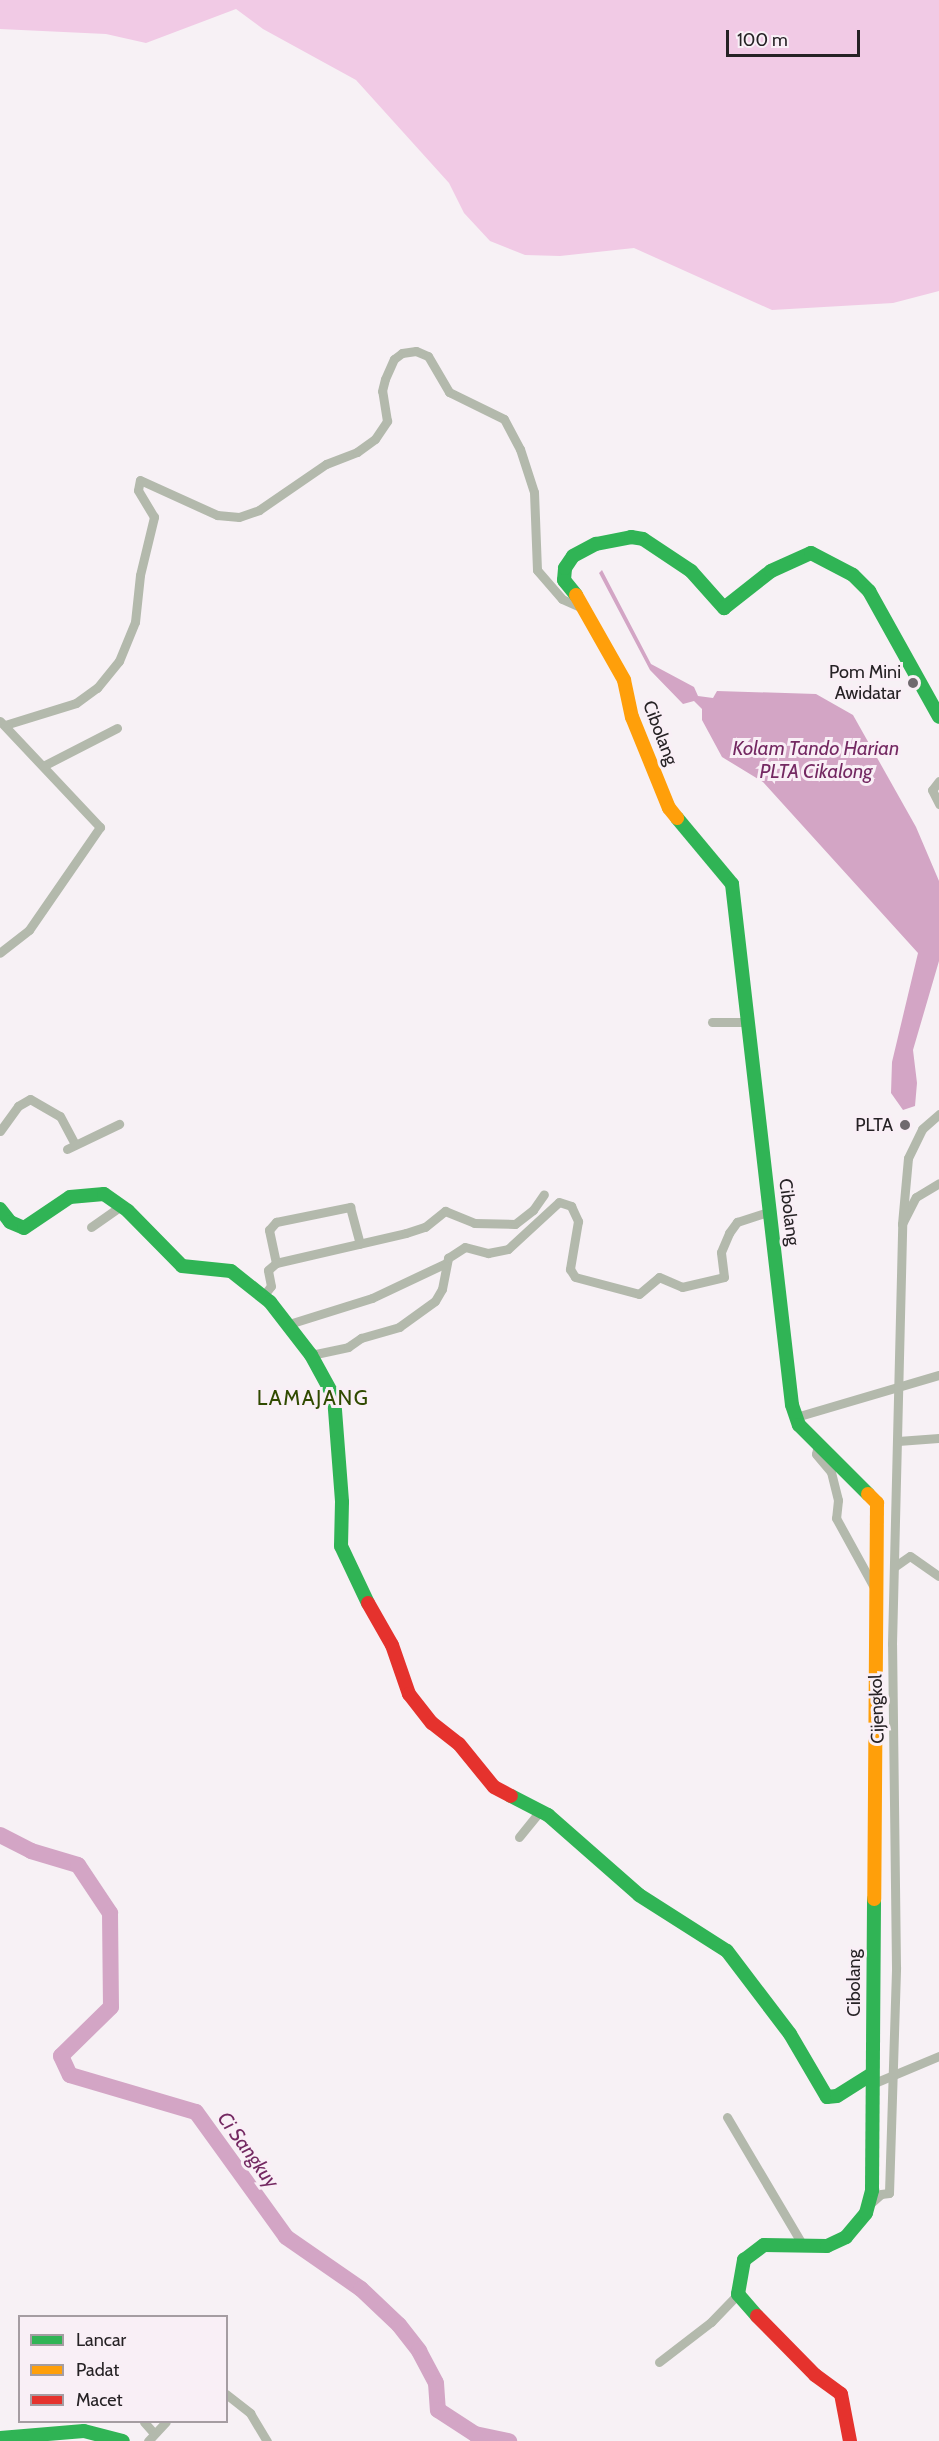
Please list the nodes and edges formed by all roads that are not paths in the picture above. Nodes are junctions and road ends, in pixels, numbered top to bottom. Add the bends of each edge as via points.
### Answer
1 (587, 610) junction
2 (939, 717) edge
3 (3, 723) edge
4 (117, 728) dead end
5 (45, 765) junction
6 (939, 781) edge
7 (939, 804) edge
8 (0, 953) edge
9 (712, 1022) dead end
10 (748, 1022) junction
11 (939, 1114) edge
12 (119, 1124) dead end
13 (0, 1131) edge
14 (939, 1183) edge
15 (544, 1194) dead end
16 (0, 1209) edge
17 (771, 1211) junction
18 (128, 1212) junction
19 (902, 1224) junction
20 (91, 1227) dead end
21 (360, 1244) junction
22 (276, 1263) junction
23 (446, 1263) junction
24 (264, 1295) junction
25 (289, 1324) junction
26 (311, 1355) junction
27 (939, 1375) edge
28 (896, 1387) junction
29 (796, 1417) junction
30 (939, 1438) edge
31 (898, 1441) junction
32 (818, 1444) junction
33 (894, 1567) junction
34 (939, 1576) edge
35 (877, 1594) junction
36 (540, 1811) junction
37 (519, 1837) dead end
38 (939, 2056) edge
39 (892, 2074) junction
40 (872, 2079) junction
41 (728, 2117) dead end
42 (868, 2205) junction
43 (802, 2244) junction
44 (738, 2294) junction
45 (659, 2362) dead end
46 (228, 2396) edge
47 (145, 2423) edge
48 (164, 2423) edge
49 (151, 2437) edge
50 (0, 2438) edge
51 (123, 2441) edge
52 (267, 2441) edge
53 (850, 2441) edge

1 - 2 street, Cibolang via 566,585 563,574 573,556 605,542 632,537 654,544 691,571 724,608 771,571 811,553 853,575 869,591
1 - 3 street via 562,599 537,570 534,492 520,449 504,419 449,392 428,356 416,351 402,353 389,366 382,391 387,421 375,439 357,452 326,464 259,510 239,517 217,515 140,480 138,490 154,517 140,575 135,622 119,661 97,688 76,703
1 - 10 street, Cibolang via 624,680 632,717 669,808 732,884
3 - 5 street
4 - 5 street
5 - 8 street via 100,827 28,930
6 - 7 street via 932,790
9 - 10 street
10 - 17 street, Cibolang
11 - 19 street, Cijengkol via 922,1129 908,1158
12 - 13 street via 71,1147 60,1116 30,1100 18,1106
14 - 19 street, Cijengkol via 916,1197
15 - 21 street via 533,1210 515,1224 474,1223 450,1211 425,1227
16 - 18 street via 10,1222 24,1228 80,1193 104,1194
17 - 23 street via 737,1222 721,1252 724,1277 697,1286 678,1287 659,1277 639,1294 575,1277 570,1269 578,1221 575,1211 565,1202 552,1205 508,1249 488,1253 465,1247 447,1258
17 - 29 street, Cibolang
18 - 20 street
18 - 24 street via 182,1266 231,1271
19 - 28 street, Cijengkol
21 - 22 street
21 - 22 street via 350,1208 276,1222 269,1230
22 - 24 street via 268,1270 271,1286
23 - 25 street via 372,1298
23 - 26 street via 441,1290 422,1313 399,1327 361,1338 348,1347
24 - 25 street
25 - 26 street
26 - 36 street via 334,1397 334,1448 342,1502 341,1546 354,1578 392,1645 409,1694 432,1723 459,1744 494,1787
27 - 28 street
28 - 29 street
28 - 31 street, Cijengkol
29 - 32 street, Cibolang
30 - 31 street
31 - 33 street, Cijengkol
32 - 35 street via 816,1454 831,1472 838,1500 836,1518
32 - 35 street, Cibolang via 877,1503
33 - 34 street via 910,1556
33 - 39 street, Cijengkol via 896,1967
35 - 40 street, Cibolang
36 - 37 street
36 - 40 street via 653,1906 727,1951 790,2034 827,2097
38 - 39 street
39 - 40 street
39 - 42 street, Cijengkol via 890,2193 880,2194
40 - 42 street, Cibolang via 872,2190
41 - 43 street
42 - 43 street, Cibolang via 846,2236 827,2246
43 - 44 street, Cibolang via 772,2243 751,2254 740,2268
44 - 45 street via 711,2322
44 - 53 street via 792,2353 841,2394
46 - 52 street via 250,2413
47 - 49 street
48 - 49 street
50 - 51 street via 84,2431

